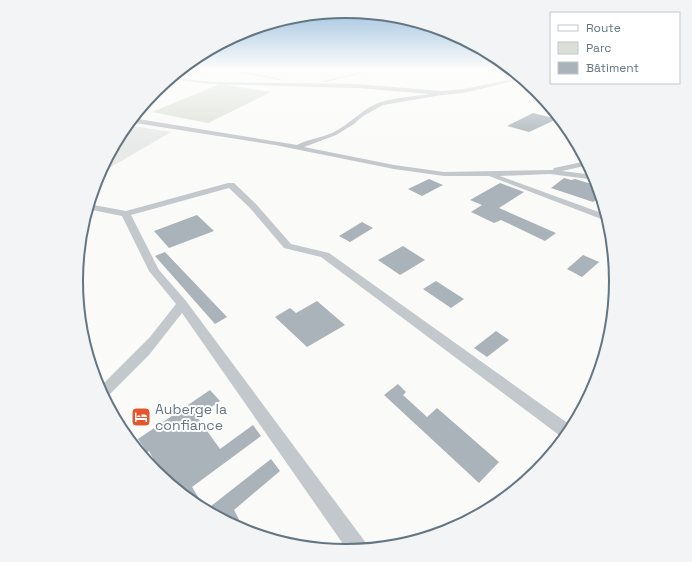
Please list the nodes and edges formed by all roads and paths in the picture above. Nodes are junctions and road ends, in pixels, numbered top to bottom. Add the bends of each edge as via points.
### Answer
1 (426, 95) edge
2 (137, 121) edge
3 (297, 148) junction
4 (582, 164) edge
5 (550, 172) junction
6 (489, 174) junction
7 (588, 177) edge
8 (93, 208) edge
9 (126, 214) junction
10 (601, 216) edge
11 (182, 304) junction
12 (107, 390) edge
13 (564, 429) edge
14 (354, 544) edge

1 - 3 street via 381,104 334,134
2 - 3 street
3 - 6 street via 444,174
4 - 5 street
5 - 6 street
5 - 7 street
6 - 10 street
8 - 9 street
9 - 11 street via 154,271
9 - 13 street via 231,185 288,246 324,255
11 - 12 street via 137,361
11 - 14 street

